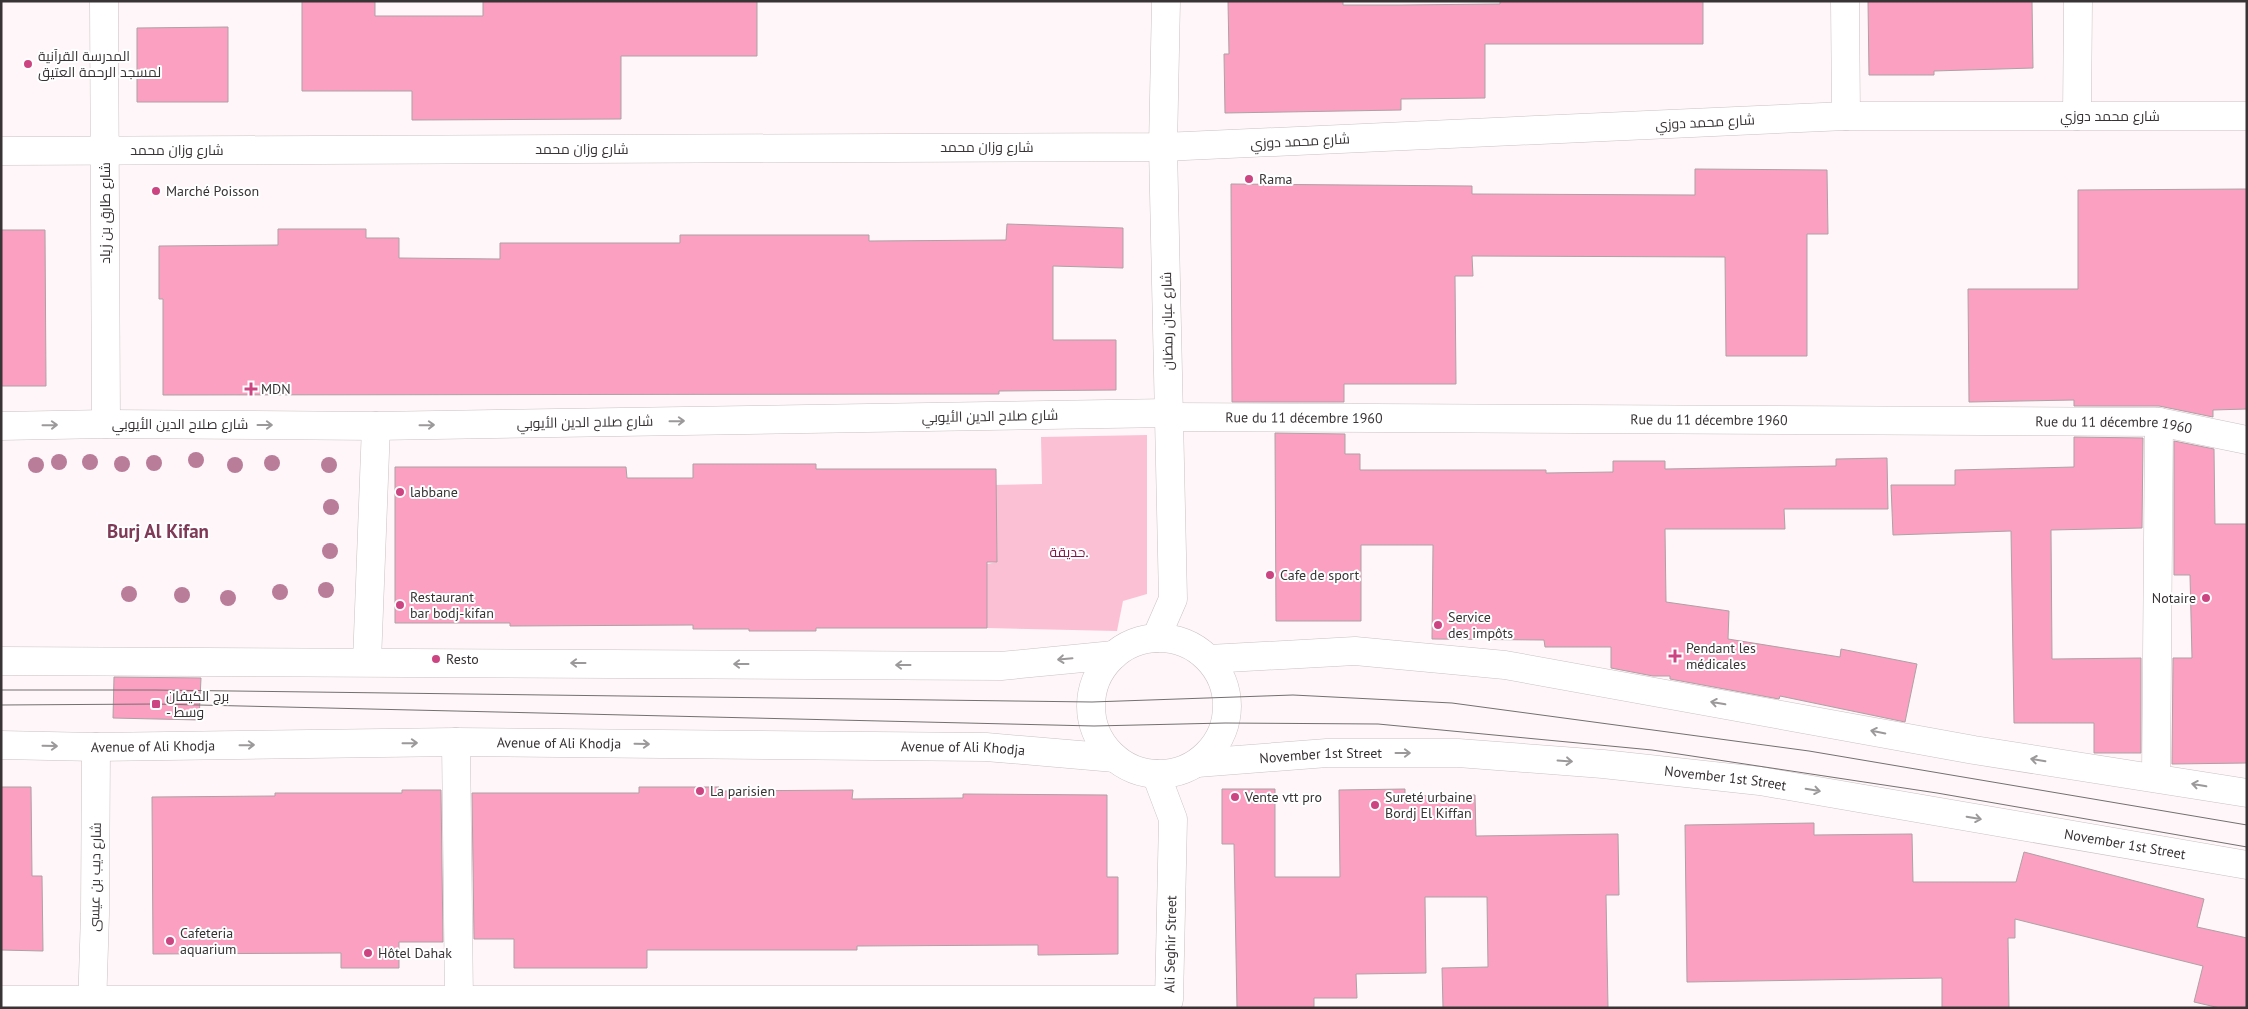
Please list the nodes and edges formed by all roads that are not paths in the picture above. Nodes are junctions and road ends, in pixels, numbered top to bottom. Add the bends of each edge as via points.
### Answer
1 (104, 1) edge
2 (1166, 1) edge
3 (1844, 1) edge
4 (2078, 1) edge
5 (1846, 116) junction
6 (2077, 116) junction
7 (2247, 116) edge
8 (1164, 147) junction
9 (104, 150) junction
10 (1, 151) edge
11 (1169, 415) junction
12 (2159, 422) junction
13 (106, 424) junction
14 (1, 426) edge
15 (376, 426) junction
16 (2247, 440) edge
17 (1156, 638) junction
18 (1114, 655) junction
19 (1209, 660) junction
20 (1, 661) edge
21 (367, 662) junction
22 (456, 742) junction
23 (1, 745) edge
24 (96, 747) junction
25 (1115, 758) junction
26 (1197, 763) junction
27 (1156, 774) junction
28 (2156, 777) junction
29 (2247, 793) edge
30 (2247, 865) edge
31 (1, 1000) edge
32 (459, 1002) junction
33 (92, 1004) edge
34 (898, 1004) edge
35 (1172, 1004) edge

1 - 9 street, شارع طارق بن زياد
2 - 8 street, شارع عبان رمضان
3 - 5 street
4 - 6 street
5 - 6 street, شارع محمد دوزي
5 - 8 street, شارع محمد دوزي
6 - 7 street, شارع محمد دوزي
8 - 9 street, شارع وزان محمد
8 - 11 street, شارع عبان رمضان
9 - 10 street, شارع وزان محمد
9 - 13 street, شارع طارق بن زياد
11 - 12 street, Rue du 11 décembre 1960
15 -> 11 street, شارع صلاح الدين الأيوبي
11 - 17 street, شارع عبان رمضان via 1173,599
12 - 16 street, Rue du 11 décembre 1960
12 - 28 street
14 -> 13 street, شارع صلاح الدين الأيوبي
13 -> 15 street, شارع صلاح الدين الأيوبي
15 - 21 street
17 - 18 street via 1134,642
17 - 19 street via 1176,640 1194,647
18 -> 21 street via 1001,666
18 - 25 street via 1100,673 1092,694 1094,726 1102,743
19 - 26 street via 1226,684 1228,708 1224,730
28 -> 19 street via 1974,750 1505,665 1355,651
20 - 21 street
24 -> 22 street, Avenue of Ali Khodja
22 -> 25 street, Avenue of Ali Khodja via 986,747
22 - 32 street
23 -> 24 street, Avenue of Ali Khodja
24 - 33 street, شارع ديب بن عيسى
25 - 27 street via 1134,769
26 - 27 street via 1178,772
26 -> 30 street, November 1st Street via 1346,753 1458,753 1603,764 1760,782
27 - 35 street, Ali Seghir Street via 1173,819
29 -> 28 street
31 - 33 street, Ali Seghir Street
32 - 33 street, Ali Seghir Street
32 - 34 street, Ali Seghir Street
34 - 35 street, Ali Seghir Street

